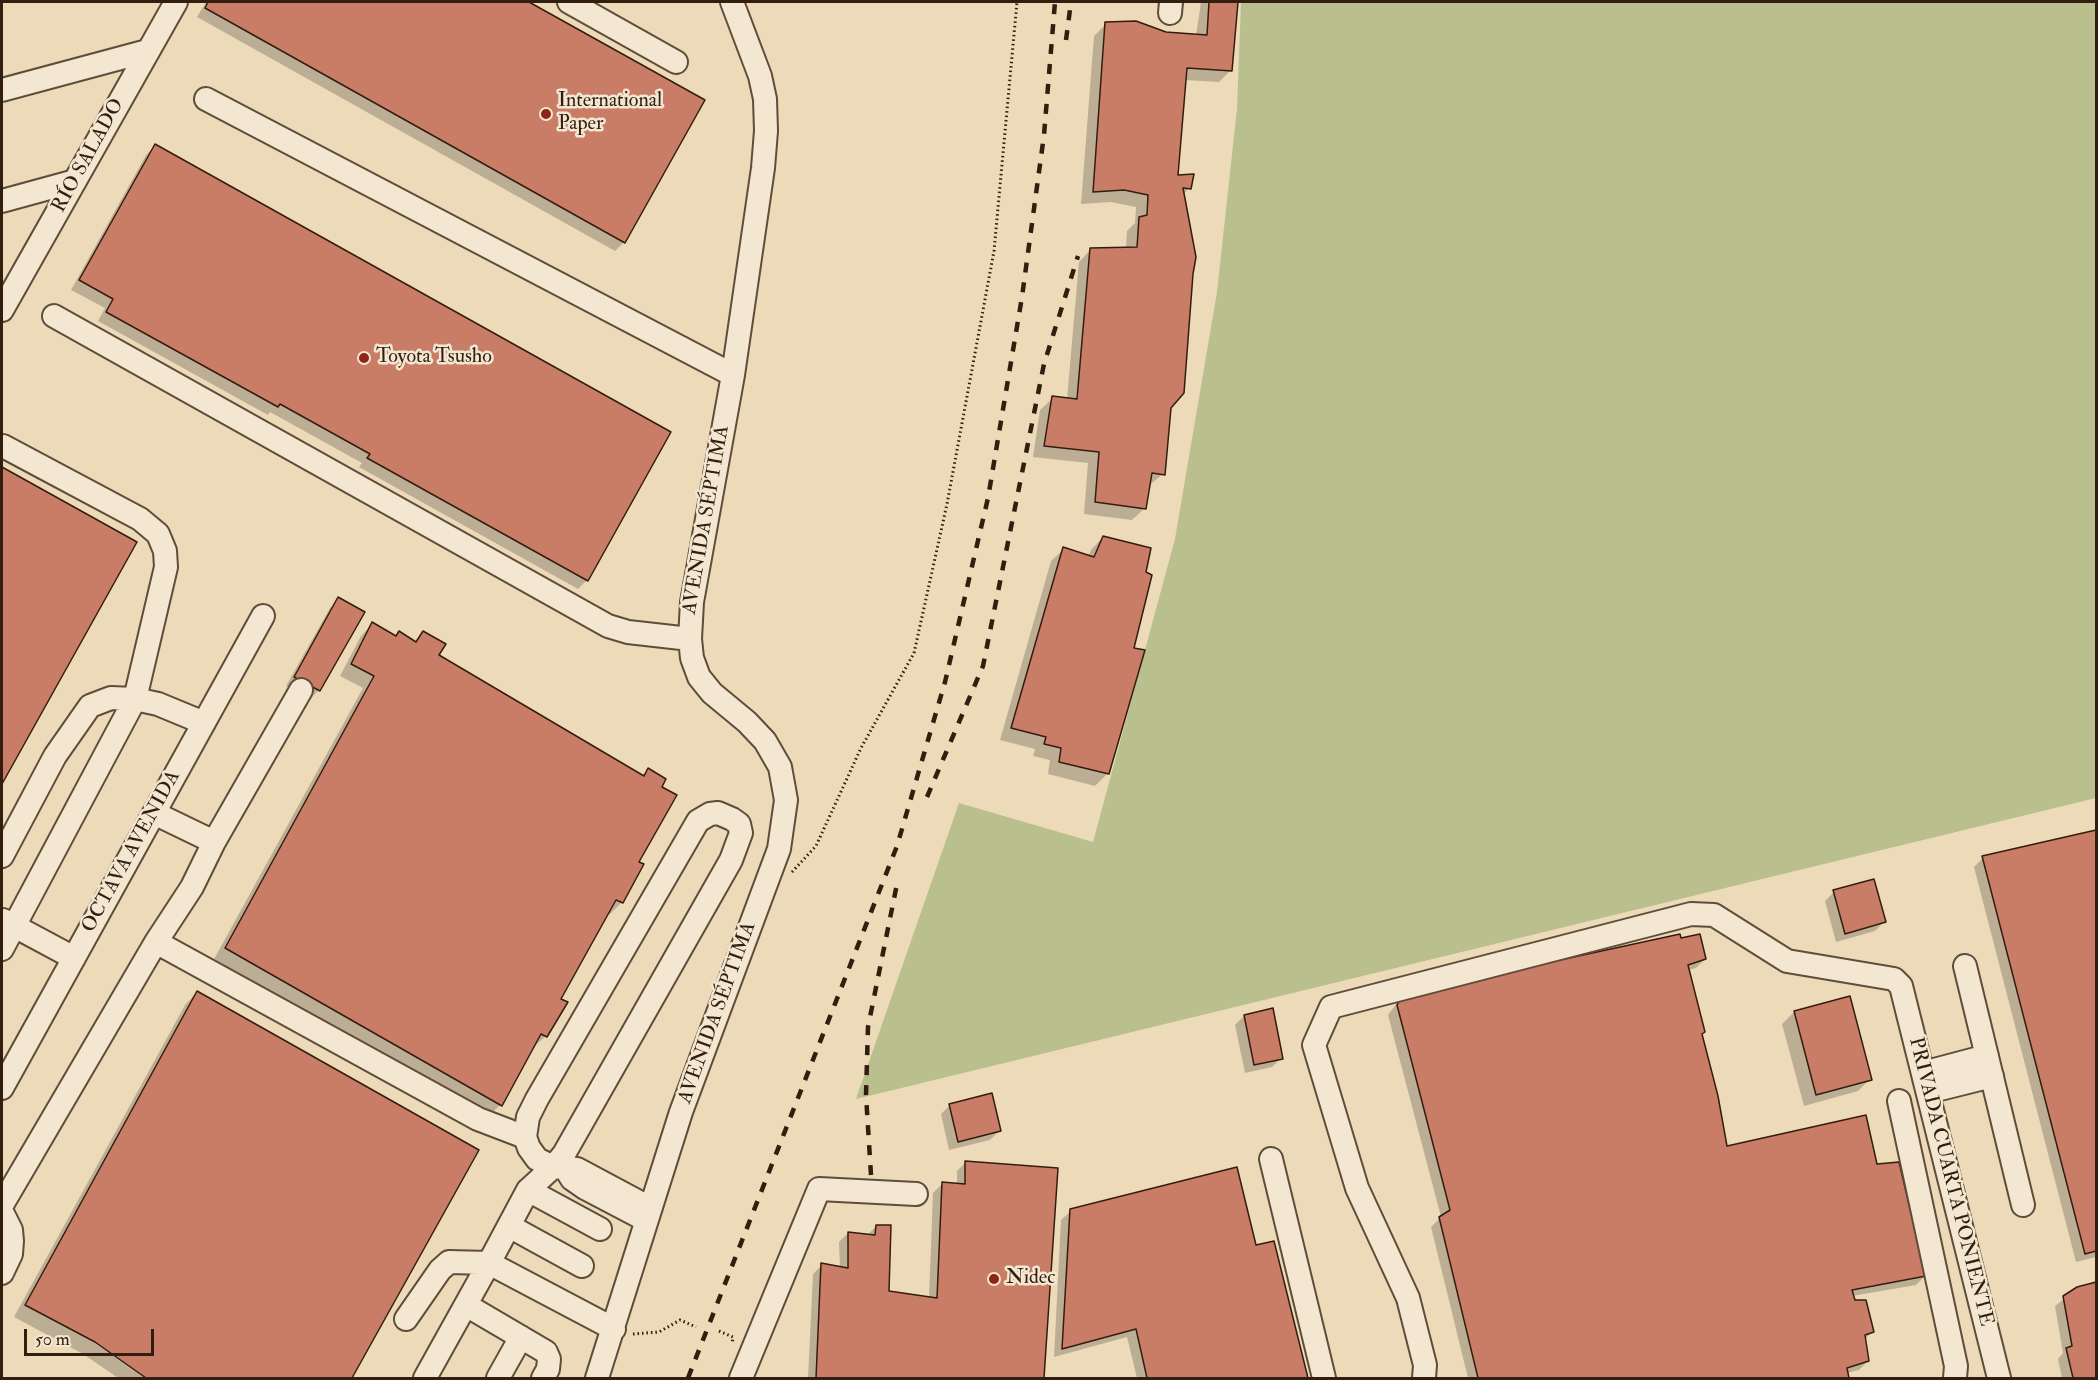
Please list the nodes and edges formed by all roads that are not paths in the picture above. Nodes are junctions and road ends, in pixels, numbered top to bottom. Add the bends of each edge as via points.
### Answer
1 (176, 2) edge
2 (572, 2) edge
3 (732, 2) edge
4 (147, 51) junction
5 (676, 62) dead end
6 (2, 90) edge
7 (206, 99) dead end
8 (75, 181) junction
9 (2, 201) edge
10 (2, 310) edge
11 (54, 316) dead end
12 (732, 375) junction
13 (3, 446) edge
14 (263, 616) dead end
15 (690, 639) junction
16 (301, 690) dead end
17 (135, 699) junction
18 (204, 723) junction
19 (154, 813) junction
20 (214, 842) junction
21 (2, 856) edge
22 (8, 922) edge
23 (156, 942) junction
24 (2, 949) edge
25 (74, 958) junction
26 (1965, 966) dead end
27 (1989, 1066) junction
28 (1925, 1083) junction
29 (2, 1088) edge
30 (1899, 1101) dead end
31 (525, 1137) junction
32 (1271, 1159) dead end
33 (559, 1167) junction
34 (528, 1190) junction
35 (916, 1194) dead end
36 (2, 1205) edge
37 (2023, 1205) dead end
38 (2, 1212) edge
39 (648, 1214) junction
40 (509, 1226) junction
41 (600, 1229) dead end
42 (489, 1263) junction
43 (582, 1266) dead end
44 (2, 1273) edge
45 (466, 1305) junction
46 (406, 1319) dead end
47 (614, 1329) junction
48 (521, 1337) junction
49 (425, 1378) edge
50 (498, 1378) edge
51 (543, 1378) edge
52 (597, 1378) edge
53 (741, 1378) edge
54 (1324, 1378) edge
55 (1425, 1378) edge
56 (1955, 1378) edge
57 (1999, 1378) edge

1 - 4 street, RÍO SALADO
2 - 5 street
3 - 12 street, AVENIDA SÉPTIMA via 760,76 766,131
4 - 6 street
4 - 8 street, RÍO SALADO
7 - 12 street
8 - 9 street
8 - 10 street, RÍO SALADO
11 - 15 street via 608,626
12 - 15 street, AVENIDA SÉPTIMA via 692,602
13 - 17 street via 140,519 158,534 166,567
14 - 18 street, OCTAVA AVENIDA
15 - 39 street, AVENIDA SÉPTIMA via 699,677 765,741 780,768 786,800 779,849 681,1112
16 - 20 street
17 - 18 street
17 - 21 street via 111,698 90,706 55,756
17 - 22 street
18 - 19 street, OCTAVA AVENIDA
19 - 20 street
19 - 25 street, OCTAVA AVENIDA
20 - 23 street via 192,887
22 - 24 street
22 - 25 street
23 - 31 street via 478,1119
23 - 36 street
25 - 29 street, OCTAVA AVENIDA
26 - 27 street
27 - 28 street
27 - 37 street
28 - 55 street, PRIVADA CUARTA PONIENTE via 1901,986 1894,979 1787,961 1714,915 1691,914 1331,1007 1314,1045 1357,1188 1408,1298
28 - 57 street, PRIVADA CUARTA PONIENTE
30 - 56 street via 1956,1366
31 - 33 street via 537,1160
31 - 33 street via 528,1117 537,1099 698,821 718,813 739,824 741,833 731,860
32 - 54 street
33 - 34 street
33 - 39 street via 577,1169
34 - 40 street
34 - 41 street
35 - 53 street via 819,1189
38 - 44 street via 12,1241
39 - 47 street, AVENIDA SÉPTIMA
40 - 42 street
40 - 43 street
42 - 45 street
42 - 46 street via 449,1262
42 - 47 street
45 - 48 street
45 - 49 street
47 - 52 street, AVENIDA SÉPTIMA
48 - 50 street
48 - 51 street via 546,1352 548,1369

